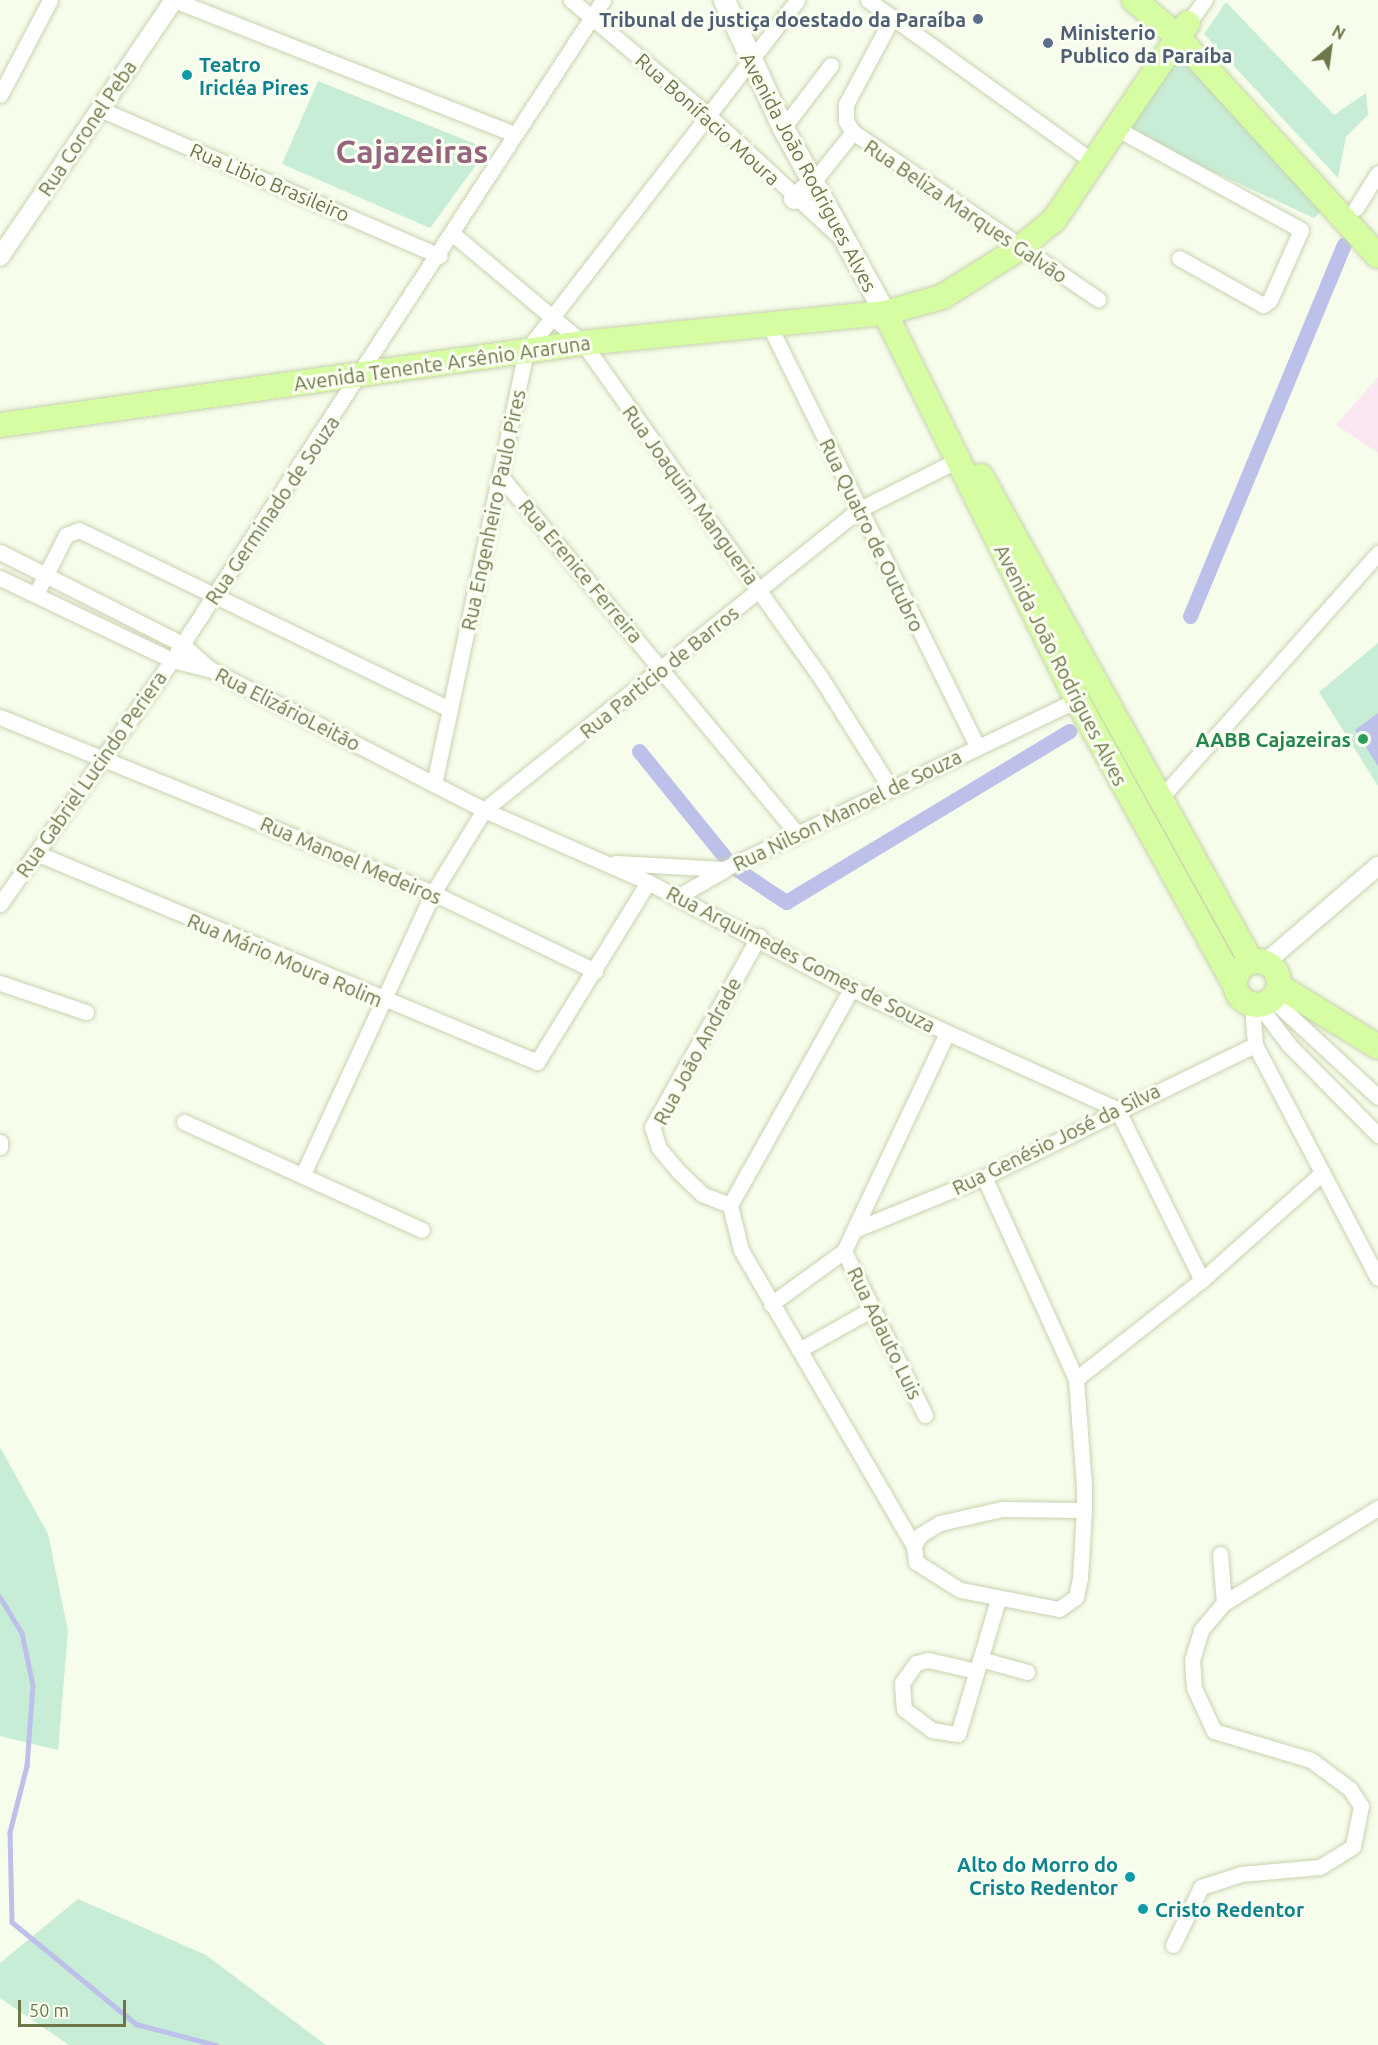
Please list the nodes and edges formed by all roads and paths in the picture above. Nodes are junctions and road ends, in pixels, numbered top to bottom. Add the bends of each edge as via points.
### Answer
1 (50, 0) edge
2 (174, 0) edge
3 (571, 0) edge
4 (603, 0) edge
5 (724, 0) edge
6 (796, 0) edge
7 (868, 0) edge
8 (1134, 0) edge
9 (1161, 0) edge
10 (1205, 0) edge
11 (593, 16) junction
12 (892, 18) junction
13 (1182, 29) junction
14 (749, 61) junction
15 (831, 66) dead end
16 (0, 95) edge
17 (100, 109) junction
18 (708, 115) junction
19 (1114, 127) junction
20 (783, 128) junction
21 (853, 132) junction
22 (514, 134) junction
23 (1096, 164) junction
24 (1378, 173) edge
25 (813, 182) junction
26 (794, 198) junction
27 (1356, 208) junction
28 (1378, 231) edge
29 (453, 234) junction
30 (843, 240) junction
31 (1020, 248) junction
32 (440, 256) junction
33 (1378, 256) edge
34 (0, 257) edge
35 (1179, 258) dead end
36 (1098, 299) dead end
37 (550, 313) junction
38 (885, 313) junction
39 (768, 323) junction
40 (900, 341) junction
41 (583, 343) junction
42 (526, 351) junction
43 (364, 372) junction
44 (0, 425) edge
45 (956, 461) junction
46 (502, 478) junction
47 (858, 510) junction
48 (0, 552) edge
49 (1378, 553) edge
50 (46, 575) junction
51 (0, 578) edge
52 (759, 590) junction
53 (36, 594) junction
54 (214, 597) junction
55 (182, 644) junction
56 (172, 660) junction
57 (210, 669) junction
58 (665, 670) junction
59 (1077, 700) junction
60 (450, 709) junction
61 (0, 717) edge
62 (978, 747) junction
63 (104, 756) junction
64 (434, 784) junction
65 (891, 789) junction
66 (1158, 801) junction
67 (484, 810) junction
68 (796, 832) junction
69 (36, 853) junction
70 (606, 863) junction
71 (1378, 866) edge
72 (724, 869) junction
73 (648, 882) junction
74 (433, 893) junction
75 (677, 897) junction
76 (0, 904) edge
77 (759, 936) junction
78 (1258, 962) junction
79 (595, 971) junction
80 (0, 983) edge
81 (1234, 983) junction
82 (851, 988) junction
83 (1265, 998) junction
84 (382, 1001) junction
85 (86, 1012) dead end
86 (947, 1033) junction
87 (1255, 1045) junction
88 (1378, 1047) edge
89 (1374, 1093) edge
90 (1351, 1108) junction
91 (1117, 1109) junction
92 (184, 1122) dead end
93 (1378, 1135) edge
94 (0, 1142) edge
95 (0, 1147) edge
96 (1322, 1173) junction
97 (303, 1174) junction
98 (984, 1177) junction
99 (730, 1205) junction
100 (422, 1230) dead end
101 (854, 1230) junction
102 (844, 1251) junction
103 (1378, 1278) edge
104 (1202, 1280) junction
105 (771, 1304) junction
106 (872, 1309) junction
107 (799, 1350) junction
108 (1076, 1379) junction
109 (925, 1415) dead end
110 (1378, 1508) edge
111 (1084, 1510) junction
112 (914, 1546) junction
113 (1220, 1554) dead end
114 (998, 1600) junction
115 (1224, 1603) junction
116 (978, 1665) junction
117 (1027, 1672) dead end
118 (1173, 1945) dead end

1 - 16 street
2 - 17 street, Rua Coronel Peba
2 - 22 street
3 - 11 street, Rua Bonifacio Moura
4 - 11 street, Rua Germinado de Souza
5 - 14 main road, Avenida João Rodrigues Alves
6 - 14 street, Rua Engenheiro Paulo Pires
7 - 12 street
8 - 13 main road
9 - 13 main road
10 - 13 street
11 - 18 street, Rua Bonifacio Moura
11 - 22 street, Rua Germinado de Souza
12 - 21 street, Rua Beliza Marques Galvão via 846,104 846,121
12 - 23 street
13 - 19 main road, Avenida Tenente Arsênio Araruna
13 - 27 main road
13 - 33 main road
14 - 18 street, Rua Engenheiro Paulo Pires
14 - 20 main road, Avenida João Rodrigues Alves
15 - 20 street
17 - 32 street, Rua Libio Brasileiro
17 - 34 street, Rua Coronel Peba
18 - 26 street, Rua Bonifacio Moura
18 - 37 street, Rua Engenheiro Paulo Pires
19 - 23 main road, Avenida Tenente Arsênio Araruna
19 - 35 street via 1301,230 1270,300 1263,305
20 - 25 main road, Avenida João Rodrigues Alves
21 - 25 street
21 - 31 street, Rua Beliza Marques Galvão
22 - 29 street, Rua Germinado de Souza
23 - 31 main road, Avenida Tenente Arsênio Araruna via 1054,220
24 - 27 street
25 - 26 main road
25 - 30 main road, Avenida João Rodrigues Alves
26 - 30 street, Rua Bonifacio Moura
27 - 28 main road
29 - 32 street, Rua Germinado de Souza
29 - 37 street, Rua Joaquim Mangueria
30 - 38 main road, Avenida João Rodrigues Alves
31 - 36 street, Rua Beliza Marques Galvão
31 - 38 main road, Avenida Tenente Arsênio Araruna via 942,297
32 - 43 street, Rua Germinado de Souza
37 - 41 street, Rua Joaquim Mangueria
37 - 42 street, Rua Engenheiro Paulo Pires
38 - 39 main road, Avenida Tenente Arsênio Araruna
38 - 40 main road, Avenida João Rodrigues Alves
39 - 41 main road, Avenida Tenente Arsênio Araruna
39 - 47 street, Rua Quatro de Outubro
40 - 45 main road, Avenida João Rodrigues Alves
40 - 66 main road, Avenida João Rodrigues Alves via 936,384
41 - 42 main road, Avenida Tenente Arsênio Araruna
41 - 52 street, Rua Joaquim Mangueria
42 - 43 main road, Avenida Tenente Arsênio Araruna
42 - 46 street, Rua Engenheiro Paulo Pires
43 - 44 main road, Avenida Tenente Arsênio Araruna
43 - 54 street, Rua Germinado de Souza
45 - 47 street, Rua Particio de Barros
45 - 59 main road, Avenida João Rodrigues Alves
46 - 58 street, Rua Erenice Ferreira
46 - 60 street, Rua Engenheiro Paulo Pires
47 - 52 street, Rua Particio de Barros
47 - 62 street, Rua Quatro de Outubro
48 - 50 street, Rua ElizárioLeitão
49 - 66 street
50 - 53 street
50 - 54 street via 70,529
50 - 55 street, Rua ElizárioLeitão
51 - 53 street
52 - 58 street, Rua Particio de Barros
52 - 65 street, Rua Joaquim Mangueria
53 - 56 street
54 - 55 street, Rua Germinado de Souza
54 - 60 street
55 - 56 street, Rua Gabriel Lucindo Periera
55 - 57 street, Rua ElizárioLeitão
56 - 57 street
56 - 63 street, Rua Gabriel Lucindo Periera
57 - 64 street, Rua ElizárioLeitão
58 - 67 street, Rua Particio de Barros
58 - 68 street, Rua Erenice Ferreira
59 - 62 street, Rua Nilson Manoel de Souza
59 - 81 main road, Avenida João Rodrigues Alves
60 - 64 street, Rua Engenheiro Paulo Pires
61 - 63 street, Rua Manoel Medeiros
62 - 65 street, Rua Nilson Manoel de Souza
63 - 69 street, Rua Gabriel Lucindo Periera
63 - 74 street, Rua Manoel Medeiros
64 - 67 street, Rua ElizárioLeitão
65 - 68 street, Rua Nilson Manoel de Souza
66 - 78 main road, Avenida João Rodrigues Alves
67 - 70 street, Rua Arquimedes Gomes de Souza
67 - 74 street
68 - 72 street, Rua Nilson Manoel de Souza
69 - 76 street, Rua Gabriel Lucindo Periera
69 - 84 street, Rua Mário Moura Rolim
70 - 72 street, Rua Nilson Manoel de Souza
70 - 73 street, Rua Arquimedes Gomes de Souza
71 - 78 street
72 - 75 street
73 - 75 street, Rua Arquimedes Gomes de Souza
73 - 79 street
74 - 79 street, Rua Manoel Medeiros
74 - 84 street
75 - 77 street, Rua Arquimedes Gomes de Souza
77 - 82 street, Rua Arquimedes Gomes de Souza
77 - 99 street, Rua João Andrade via 652,1127 659,1148 679,1172 702,1194
78 - 81 main road via 1239,969
78 - 83 main road via 1276,972
79 - 84 street, Rua Mário Moura Rolim via 537,1062
80 - 85 street
81 - 83 main road via 1239,996
82 - 86 street, Rua Arquimedes Gomes de Souza
82 - 99 street
83 - 87 street
83 - 88 main road
83 - 89 street
83 - 90 street
84 - 97 street
86 - 91 street, Rua Arquimedes Gomes de Souza
86 - 101 street
87 - 91 street, Rua Genésio José da Silva
87 - 96 street
89 - 90 street
90 - 93 street
91 - 98 street, Rua Genésio José da Silva
91 - 104 street
92 - 97 street
94 - 95 street
96 - 103 street
96 - 104 street
97 - 100 street
98 - 101 street, Rua Genésio José da Silva
98 - 108 street
99 - 105 street via 741,1250
101 - 102 street
102 - 105 street
102 - 106 street, Rua Adauto Luis
104 - 108 street
105 - 107 street
106 - 107 street
106 - 109 street, Rua Adauto Luis
107 - 112 street
108 - 111 street
110 - 115 street
111 - 112 street via 1002,1509 940,1523 921,1535
111 - 114 street via 1076,1597 1059,1609
112 - 114 street via 916,1562 925,1573
113 - 115 street
114 - 116 street
115 - 118 street via 1200,1630 1192,1660 1194,1688 1214,1731 1294,1754 1333,1773 1361,1806 1362,1821 1353,1846 1320,1867 1241,1875 1201,1887
116 - 116 street via 958,1734 911,1719 904,1709 902,1683 916,1663 928,1660
116 - 117 street

